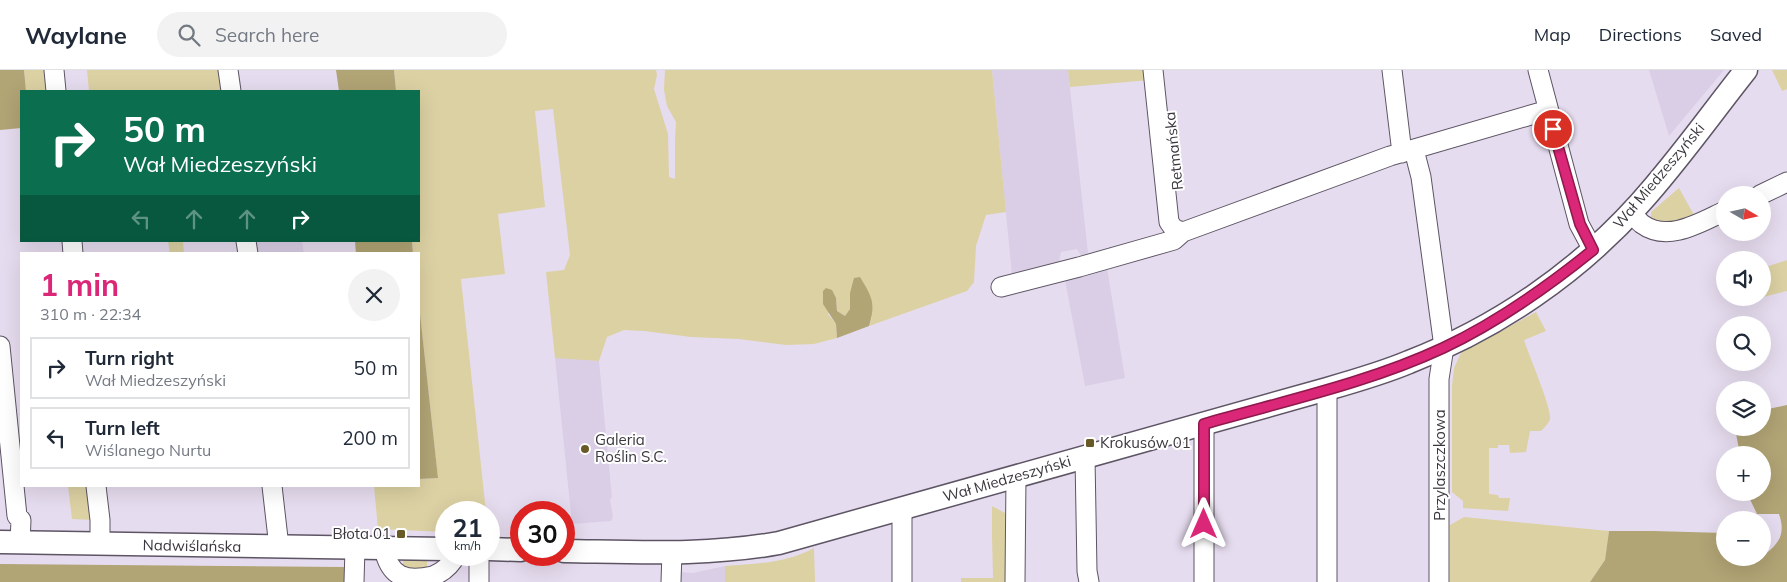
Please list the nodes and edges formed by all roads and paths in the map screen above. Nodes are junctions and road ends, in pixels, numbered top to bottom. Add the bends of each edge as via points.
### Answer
1 (54, 70) edge
2 (228, 70) edge
3 (1153, 70) edge
4 (1165, 70) edge
5 (1392, 70) edge
6 (1538, 70) edge
7 (1746, 70) edge
8 (56, 90) edge
9 (231, 90) edge
10 (1548, 110) junction
11 (1408, 152) junction
12 (1787, 182) edge
13 (1771, 190) edge
14 (1632, 212) junction
15 (1716, 215) edge
16 (1183, 232) junction
17 (1593, 250) junction
18 (1001, 287) dead end
19 (0, 346) edge
20 (1444, 348) junction
21 (1327, 389) junction
22 (1204, 424) junction
23 (1085, 457) junction
24 (1016, 476) junction
25 (96, 487) edge
26 (272, 487) edge
27 (902, 509) junction
28 (10, 542) edge
29 (100, 544) junction
30 (279, 547) junction
31 (355, 548) junction
32 (384, 548) junction
33 (435, 549) edge
34 (575, 550) edge
35 (672, 552) junction
36 (448, 566) edge
37 (479, 566) edge
38 (354, 582) edge
39 (479, 582) edge
40 (671, 582) edge
41 (902, 582) edge
42 (1016, 582) edge
43 (1089, 582) edge
44 (1204, 582) edge
45 (1326, 582) edge
46 (1439, 582) edge

1 - 8 street
2 - 9 street
3 - 16 street via 1169,222 1174,229
4 - 16 street, Retmańska
5 - 11 street, Przylaszczkowa
6 - 10 street
7 - 14 main road, Wał Miedzeszyński
10 - 11 street
10 - 17 street via 1580,224
11 - 16 street
11 - 20 street, Przylaszczkowa via 1421,176
12 - 13 street
14 - 15 street via 1642,224 1667,232 1688,228
14 - 17 main road, Wał Miedzeszyński
16 - 18 street via 1174,240
17 - 20 main road, Wał Miedzeszyński via 1536,295
19 - 28 street via 17,516 21,520
20 - 21 main road, Wał Miedzeszyński via 1392,369
20 - 46 street, Przylaszczkowa via 1439,379
21 - 22 main road, Wał Miedzeszyński
21 - 45 street
22 - 23 main road, Wał Miedzeszyński
22 - 44 street
23 - 24 main road, Wał Miedzeszyński
23 - 43 street
24 - 27 main road, Wał Miedzeszyński
24 - 42 street
25 - 29 street
26 - 30 street
27 - 35 main road, Wał Miedzeszyński via 764,545
27 - 41 street
28 - 29 main road, Nadwiślańska
29 - 30 main road, Nadwiślańska
30 - 31 main road, Nadwiślańska
31 - 32 main road, Nadwiślańska
31 - 38 street
32 - 33 main road
32 - 36 street via 390,567 399,577 410,581 426,578
34 - 35 main road, Wał Miedzeszyński
35 - 40 street
37 - 39 street

